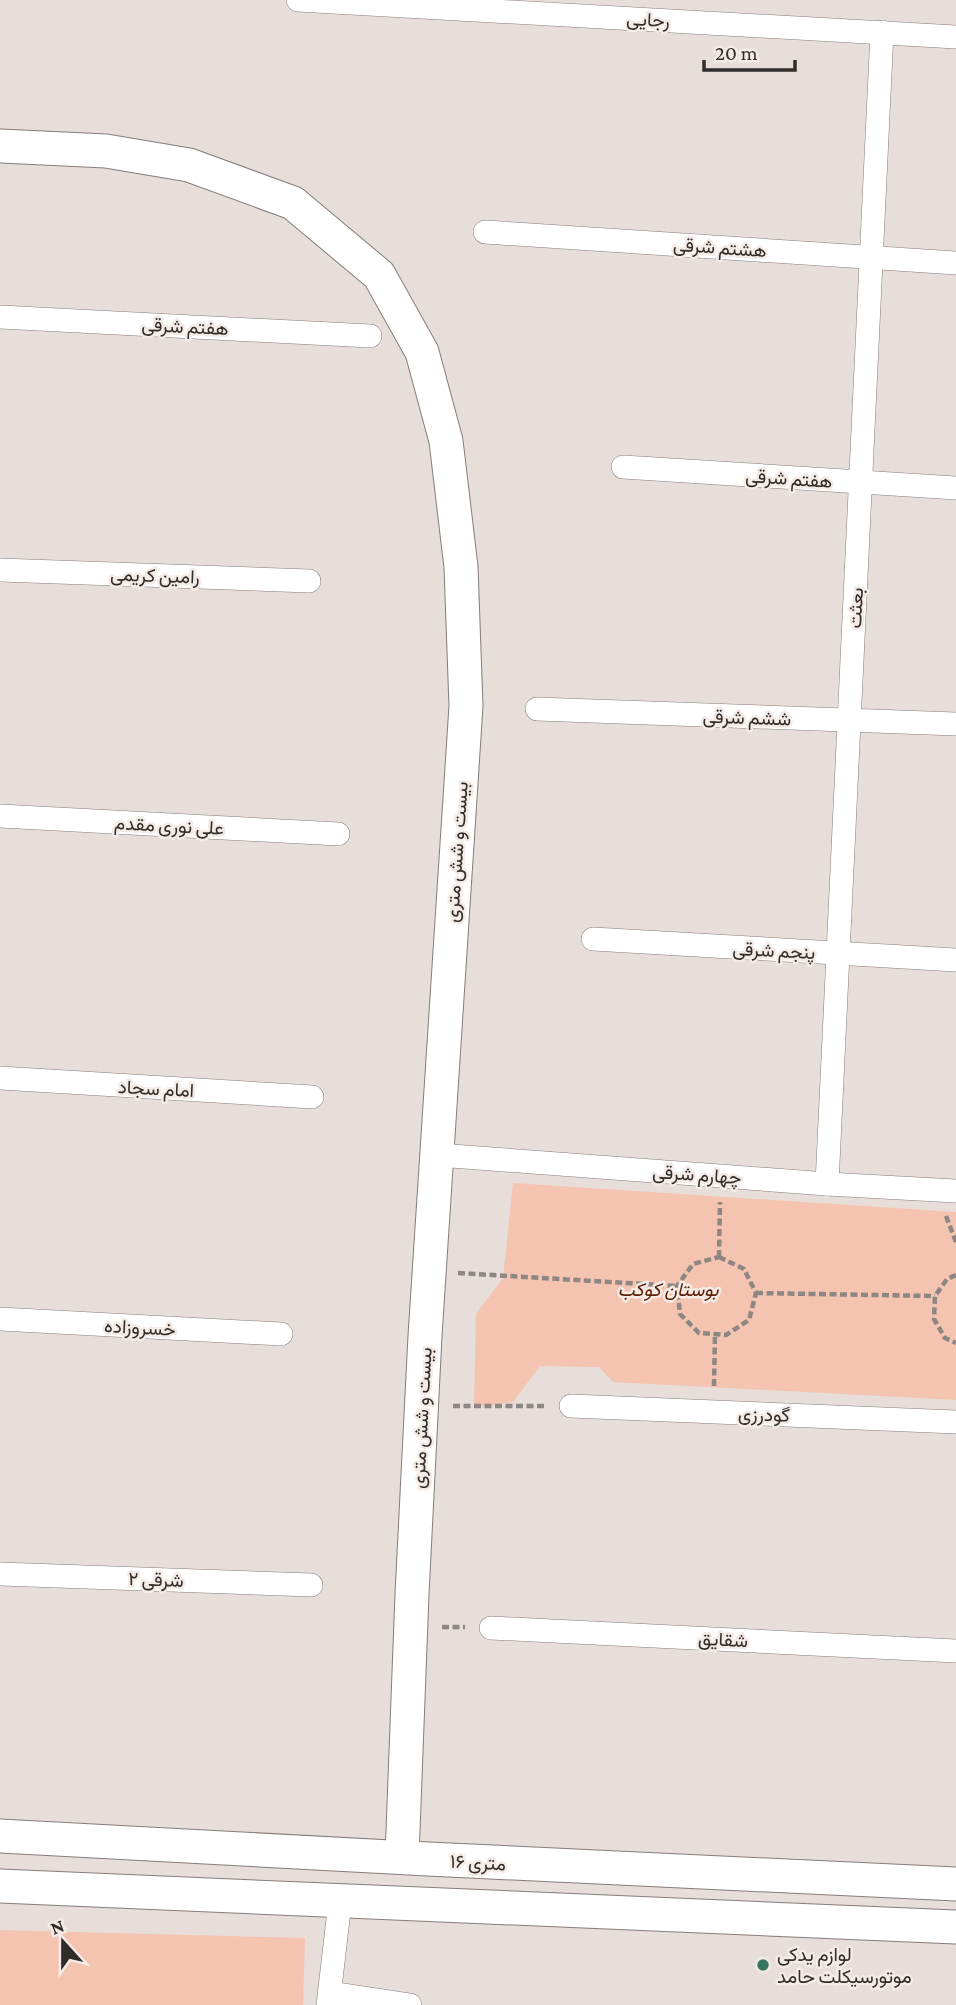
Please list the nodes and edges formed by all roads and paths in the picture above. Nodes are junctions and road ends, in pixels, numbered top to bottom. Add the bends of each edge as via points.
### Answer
1 (298, 0) edge
2 (882, 32) junction
3 (956, 37) edge
4 (0, 146) edge
5 (485, 232) dead end
6 (871, 257) junction
7 (956, 263) edge
8 (0, 317) edge
9 (370, 336) dead end
10 (622, 467) dead end
11 (860, 482) junction
12 (956, 488) edge
13 (0, 570) edge
14 (309, 581) dead end
15 (537, 709) dead end
16 (849, 720) junction
17 (956, 724) edge
18 (0, 816) edge
19 (338, 834) dead end
20 (593, 939) dead end
21 (838, 953) junction
22 (956, 960) edge
23 (0, 1078) edge
24 (312, 1097) dead end
25 (438, 1155) junction
26 (721, 1176) junction
27 (827, 1184) junction
28 (956, 1191) edge
29 (719, 1257) junction
30 (430, 1272) junction
31 (956, 1275) edge
32 (677, 1286) junction
33 (756, 1293) junction
34 (935, 1296) junction
35 (0, 1319) edge
36 (281, 1334) dead end
37 (715, 1334) junction
38 (956, 1343) edge
39 (422, 1406) junction
40 (571, 1406) joint
41 (714, 1412) junction
42 (956, 1422) edge
43 (0, 1574) edge
44 (311, 1585) dead end
45 (410, 1626) junction
46 (491, 1628) joint
47 (956, 1651) edge
48 (0, 1836) edge
49 (415, 1858) junction
50 (956, 1884) edge
51 (0, 1886) edge
52 (340, 1902) junction
53 (416, 1904) junction
54 (956, 1927) edge
55 (330, 1999) edge
56 (410, 2005) edge

1 - 2 street, رجایی
2 - 3 street, رجایی
2 - 6 street, بعثت
4 - 25 street, بیست و شش متری via 106,151 189,164 293,203 379,275 422,352 446,441 461,567 466,706
5 - 6 street, هشتم شرقی
6 - 7 street, هشتم شرقی
6 - 11 street, بعثت
8 - 9 street, هفتم شرقی
10 - 11 street, هفتم شرقی
11 - 12 street, هفتم شرقی
11 - 16 street, بعثت
13 - 14 street, رامین کریمی
15 - 16 street, ششم شرقی
16 - 17 street, ششم شرقی
16 - 21 street, بعثت
18 - 19 street, علی نوری مقدم
20 - 21 street, پنجم شرقی
21 - 22 street, پنجم شرقی
21 - 27 street, بعثت
23 - 24 street, امام سجاد
25 - 26 street, چهارم شرقی
25 - 30 street, بیست و شش متری
26 - 27 street, چهارم شرقی
26 - 29 path
27 - 28 street, چهارم شرقی
29 - 32 path via 693,1264
29 - 33 path via 744,1269
30 - 32 path
30 - 39 street, بیست و شش متری
31 - 34 path via 947,1279
32 - 37 path via 680,1314 699,1333
33 - 34 path
33 - 37 path via 749,1320 726,1335
34 - 38 path via 934,1319 945,1338
35 - 36 street, خسروزاده
37 - 41 path
39 - 40 path
39 - 45 street, بیست و شش متری
40 - 41 street, گودرزی
41 - 42 street, گودرزی
43 - 44 street, ۲ شرقی
45 - 46 path
45 - 49 street, بیست و شش متری
46 - 47 street, شقایق
48 - 49 street, ۱۶ متری
49 - 50 street, ۱۶ متری
49 - 53 street, بیست و شش متری via 435,1866 440,1877 436,1893
51 - 52 street
52 - 53 street
52 - 55 street
53 - 54 street
55 - 56 street

